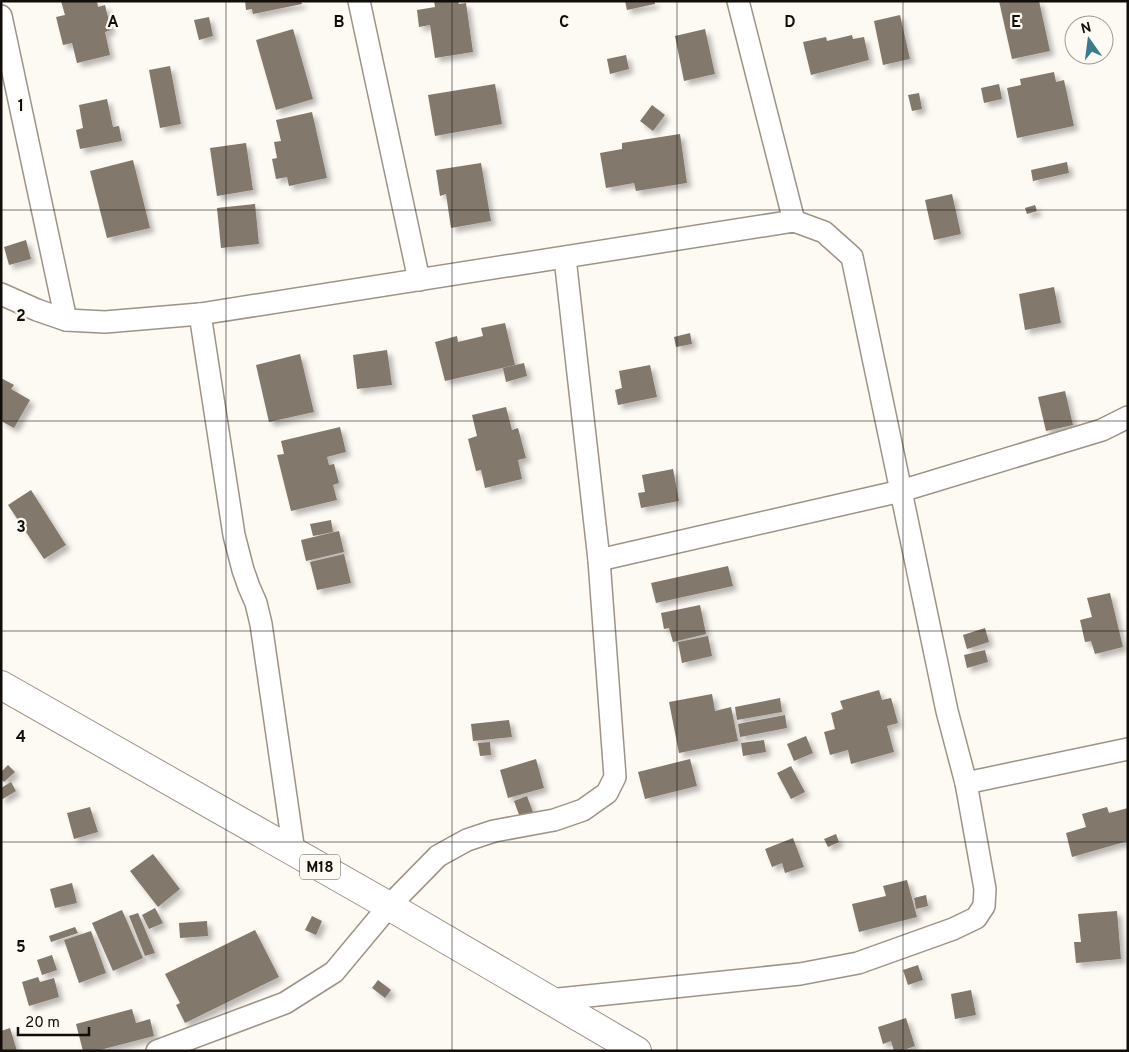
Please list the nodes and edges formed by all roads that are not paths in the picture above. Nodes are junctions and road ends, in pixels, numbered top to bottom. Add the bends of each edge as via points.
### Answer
1 (359, 1) edge
2 (738, 1) edge
3 (1, 16) edge
4 (794, 221) junction
5 (566, 258) junction
6 (419, 280) junction
7 (1, 294) edge
8 (200, 314) junction
9 (66, 320) junction
10 (1128, 417) edge
11 (901, 491) junction
12 (599, 560) junction
13 (1, 685) edge
14 (1128, 749) edge
15 (966, 783) junction
16 (294, 852) junction
17 (389, 906) junction
18 (549, 1000) junction
19 (157, 1051) edge
20 (637, 1051) edge

1 - 6 street
2 - 4 street
3 - 9 street
4 - 5 street
4 - 11 street via 824,232 852,257
5 - 6 street
5 - 12 street
6 - 8 street
7 - 9 street
8 - 9 street via 105,322
8 - 16 street via 234,535 261,624
10 - 11 street via 1102,430
11 - 12 street
11 - 15 street via 947,711
12 - 17 street via 615,777 607,793 582,810 554,820 494,831 467,840 438,856
13 - 16 main road, M18
14 - 15 street
15 - 18 street via 985,889 984,906 976,918 858,963 838,967 800,974
16 - 17 main road, M18
17 - 18 main road, M18
17 - 19 street via 334,972 285,1003
18 - 20 main road, M18

